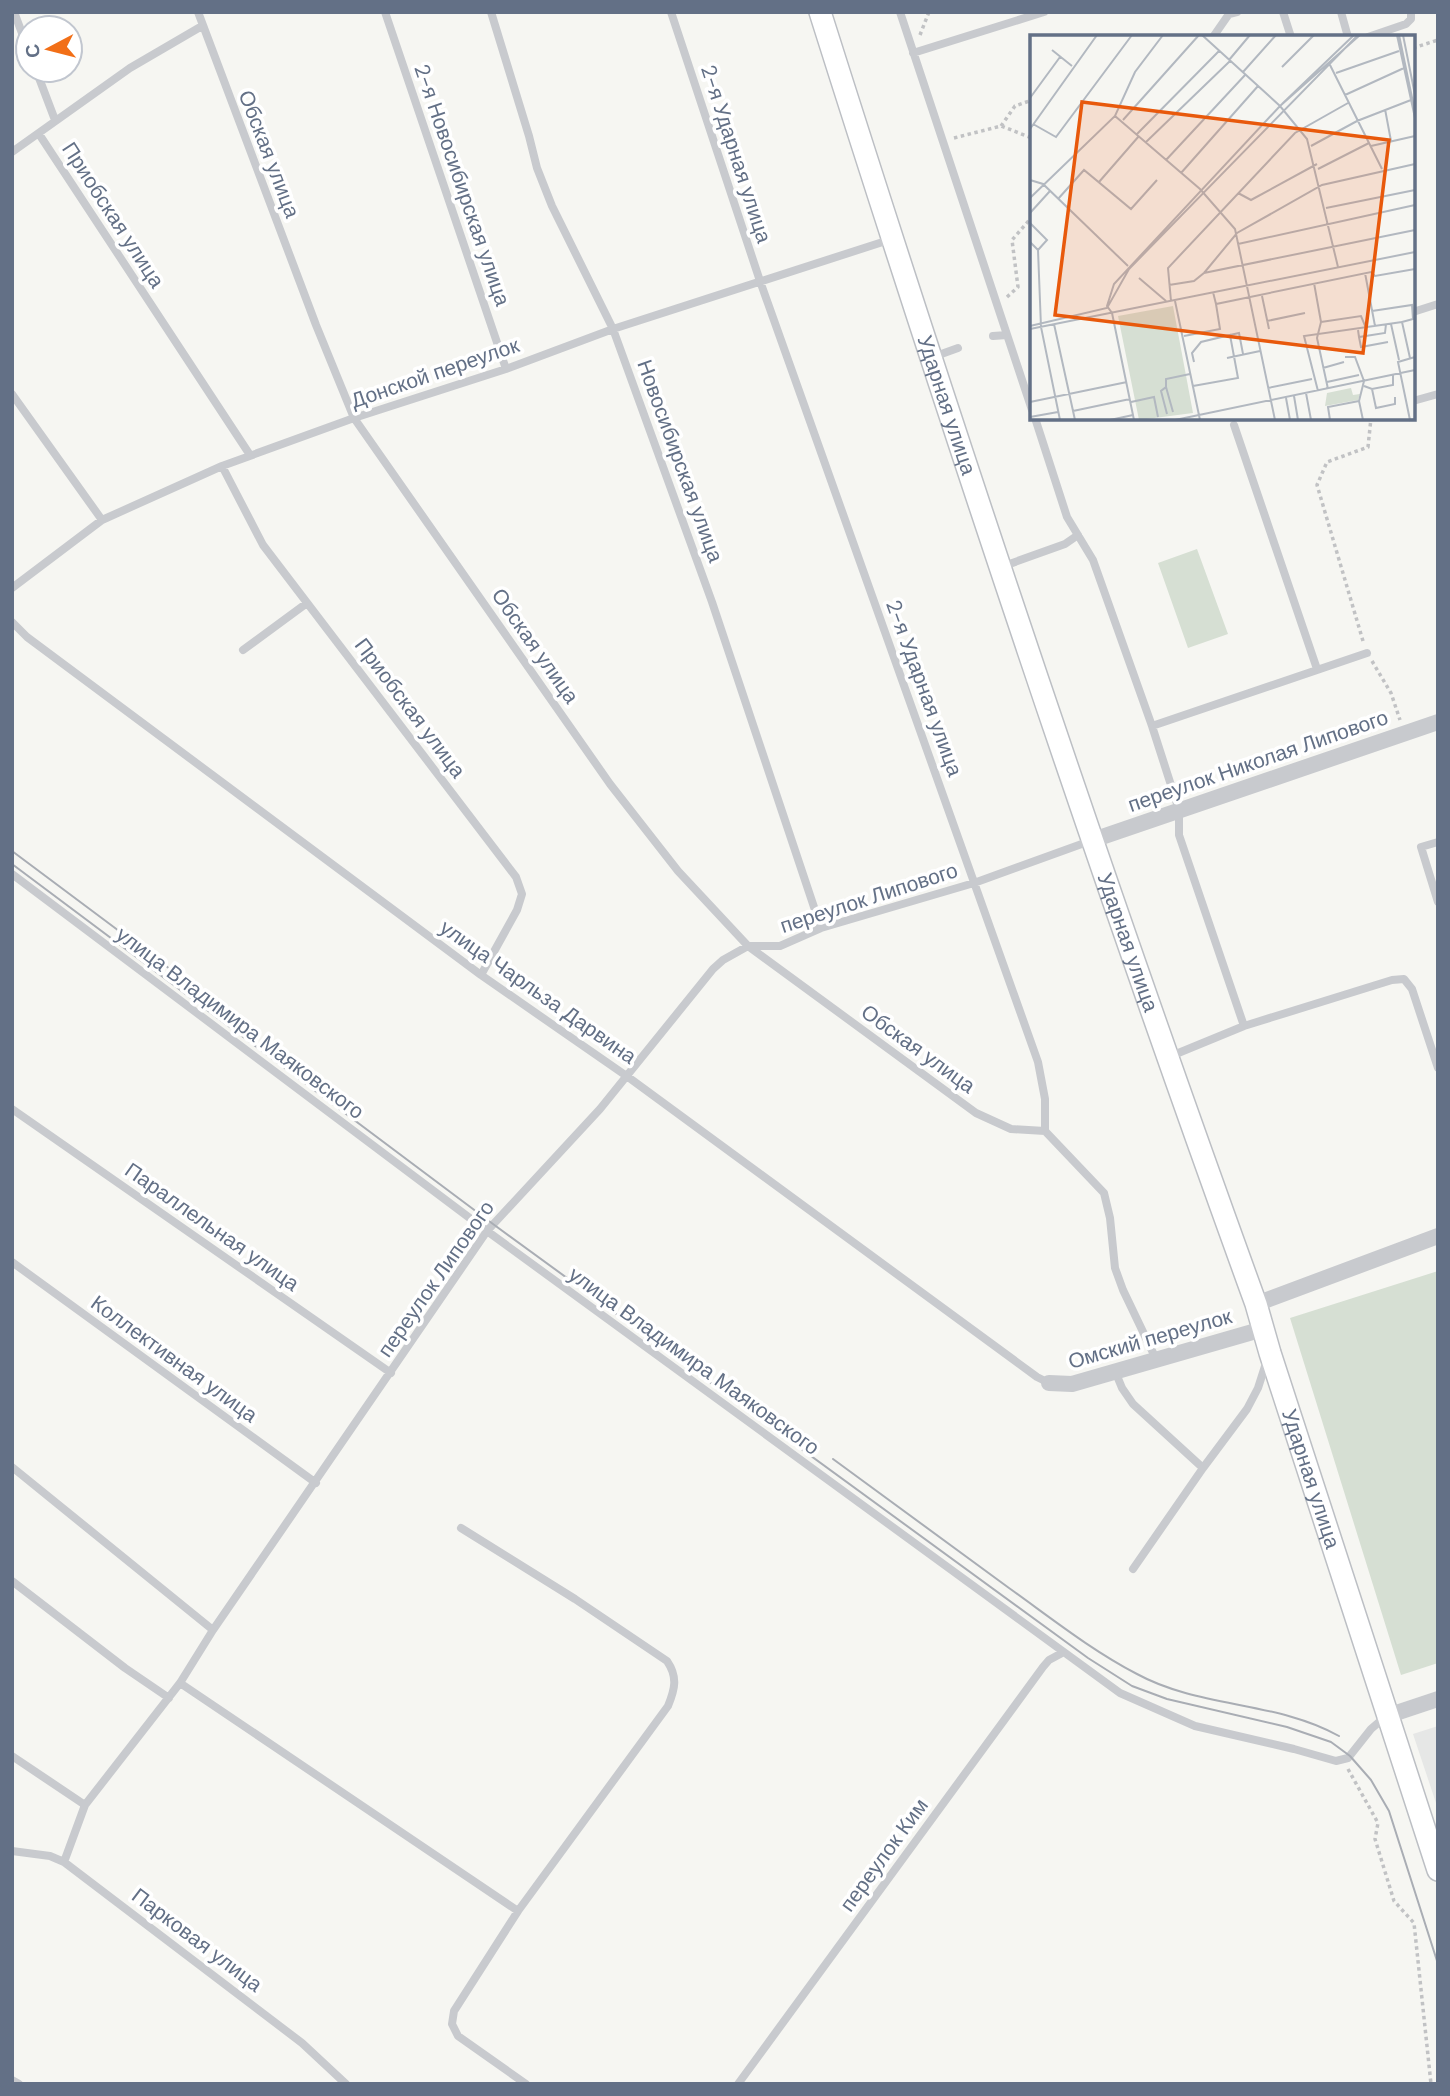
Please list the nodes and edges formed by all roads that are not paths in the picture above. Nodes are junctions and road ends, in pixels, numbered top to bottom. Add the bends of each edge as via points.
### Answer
1 (198, 12) edge
2 (385, 12) edge
3 (491, 12) edge
4 (671, 12) edge
5 (820, 12) edge
6 (900, 12) edge
7 (1044, 12) edge
8 (1283, 12) edge
9 (1341, 12) edge
10 (1411, 12) edge
11 (1232, 13) edge
12 (202, 26) junction
13 (1215, 35) edge
14 (1290, 35) edge
15 (1347, 35) edge
16 (1374, 35) edge
17 (913, 53) junction
18 (41, 84) edge
19 (55, 120) junction
20 (39, 134) junction
21 (12, 152) edge
22 (892, 239) junction
23 (760, 281) junction
24 (1438, 304) edge
25 (1415, 311) edge
26 (613, 328) junction
27 (1007, 335) junction
28 (993, 336) dead end
29 (958, 348) dead end
30 (930, 358) junction
31 (506, 369) junction
32 (1028, 386) edge
33 (12, 394) edge
34 (1438, 394) edge
35 (1415, 400) edge
36 (354, 418) junction
37 (1036, 420) edge
38 (1234, 425) dead end
39 (250, 456) junction
40 (222, 466) junction
41 (102, 520) junction
42 (1078, 535) junction
43 (1001, 567) junction
44 (12, 588) edge
45 (307, 603) junction
46 (12, 622) edge
47 (243, 650) dead end
48 (1367, 653) road end
49 (1317, 669) junction
50 (1438, 722) edge
51 (1152, 726) junction
52 (1179, 810) junction
53 (1093, 840) junction
54 (1438, 842) edge
55 (12, 874) edge
56 (974, 883) junction
57 (1438, 902) edge
58 (821, 928) junction
59 (748, 946) junction
60 (481, 975) junction
61 (1244, 1026) junction
62 (1168, 1057) junction
63 (1438, 1068) edge
64 (628, 1077) junction
65 (12, 1109) edge
66 (1045, 1131) junction
67 (487, 1231) junction
68 (1438, 1236) edge
69 (12, 1262) edge
70 (1256, 1304) junction
71 (1263, 1329) junction
72 (1270, 1353) junction
73 (1156, 1359) junction
74 (1115, 1371) junction
75 (391, 1373) junction
76 (1049, 1383) joint
77 (12, 1466) edge
78 (1203, 1468) junction
79 (316, 1483) junction
80 (461, 1528) dead end
81 (1133, 1569) dead end
82 (12, 1581) edge
83 (213, 1630) junction
84 (1062, 1653) junction
85 (180, 1683) junction
86 (169, 1698) junction
87 (1438, 1699) edge
88 (1387, 1716) junction
89 (12, 1756) edge
90 (85, 1805) junction
91 (12, 1851) edge
92 (64, 1862) junction
93 (1438, 1870) edge
94 (518, 1911) junction
95 (12, 2080) edge
96 (19, 2084) edge
97 (346, 2084) edge
98 (526, 2084) edge
99 (738, 2084) edge

1 - 12 lane, Обская улица
2 - 31 lane, 2-я Новосибирская улица
3 - 26 lane, Новосибирская улица via 537,168
4 - 23 lane, 2-я Ударная улица
5 - 22 street, Ударная улица
6 - 17 lane
7 - 17 lane
8 - 14 lane
9 - 15 lane
10 - 16 lane via 1406,24
11 - 13 lane
12 - 19 lane
12 - 36 lane, Обская улица
17 - 27 lane
18 - 19 lane, Приобская улица
19 - 20 lane
20 - 21 lane
20 - 39 lane, Приобская улица
22 - 23 lane, Донской переулок
22 - 30 street, Ударная улица
23 - 26 lane, Донской переулок
23 - 56 lane, 2-я Ударная улица
24 - 25 lane
26 - 31 lane, Донской переулок
26 - 58 lane, Новосибирская улица via 712,601
27 - 28 lane
27 - 32 lane
29 - 30 lane
30 - 43 street, Ударная улица
31 - 36 lane, Донской переулок
33 - 41 lane
34 - 35 lane
36 - 39 lane, Донской переулок
36 - 59 lane, Обская улица via 610,784 678,871
37 - 42 lane via 1067,517
38 - 49 lane
39 - 40 lane, Донской переулок
40 - 41 lane, Донской переулок
40 - 45 lane, Приобская улица via 263,545
41 - 44 lane, Донской переулок
42 - 43 lane
42 - 51 lane via 1093,560
43 - 53 street, Ударная улица
45 - 47 lane
45 - 60 lane, Приобская улица via 516,877 522,894 517,910
46 - 60 lane, улица Чарльза Дарвина
48 - 49 lane
49 - 51 lane
50 - 52 street, переулок Николая Липового
51 - 52 lane
52 - 53 street, переулок Николая Липового
52 - 61 lane via 1179,835
53 - 56 lane, переулок Липового
53 - 62 street, Ударная улица
54 - 57 lane via 1421,847
55 - 67 lane, улица Владимира Маяковского
56 - 58 lane, переулок Липового
56 - 66 lane, 2-я Ударная улица via 1038,1062
58 - 59 lane, переулок Липового via 779,946
59 - 64 lane, переулок Липового via 713,969
59 - 66 lane, Обская улица via 976,1114 1011,1129
60 - 64 lane, улица Чарльза Дарвина
61 - 62 lane
61 - 63 lane via 1404,979 1412,989
62 - 70 street, Ударная улица
64 - 67 lane, переулок Липового
64 - 76 lane, улица Чарльза Дарвина
65 - 75 lane, Параллельная улица
66 - 73 lane via 1104,1193 1115,1268
67 - 75 lane, переулок Липового
67 - 84 lane, улица Владимира Маяковского
68 - 70 street, Омский переулок
69 - 79 lane, Коллективная улица
70 - 71 street, Ударная улица
71 - 72 street, Ударная улица
71 - 73 street, Омский переулок
72 - 78 lane via 1247,1409
72 - 88 street, Ударная улица
73 - 74 street, Омский переулок
74 - 76 street, Омский переулок via 1072,1384
74 - 78 lane via 1133,1405
75 - 79 lane, переулок Липового
77 - 83 lane
78 - 81 lane
79 - 83 lane, переулок Липового
80 - 94 lane via 667,1661 675,1679 668,1706
82 - 86 lane
83 - 85 lane, переулок Липового
84 - 88 lane, улица Владимира Маяковского via 1120,1693 1195,1726 1328,1760 1344,1761
84 - 99 lane, переулок Ким via 1043,1667
85 - 86 lane, переулок Липового
85 - 94 lane
86 - 90 lane, переулок Липового
87 - 88 street
88 - 93 street, Ударная улица
89 - 90 lane
90 - 92 lane, переулок Липового
91 - 92 lane, Парковая улица
92 - 97 lane, Парковая улица via 292,2035
94 - 98 lane via 454,2011 452,2024 458,2036
95 - 96 lane

